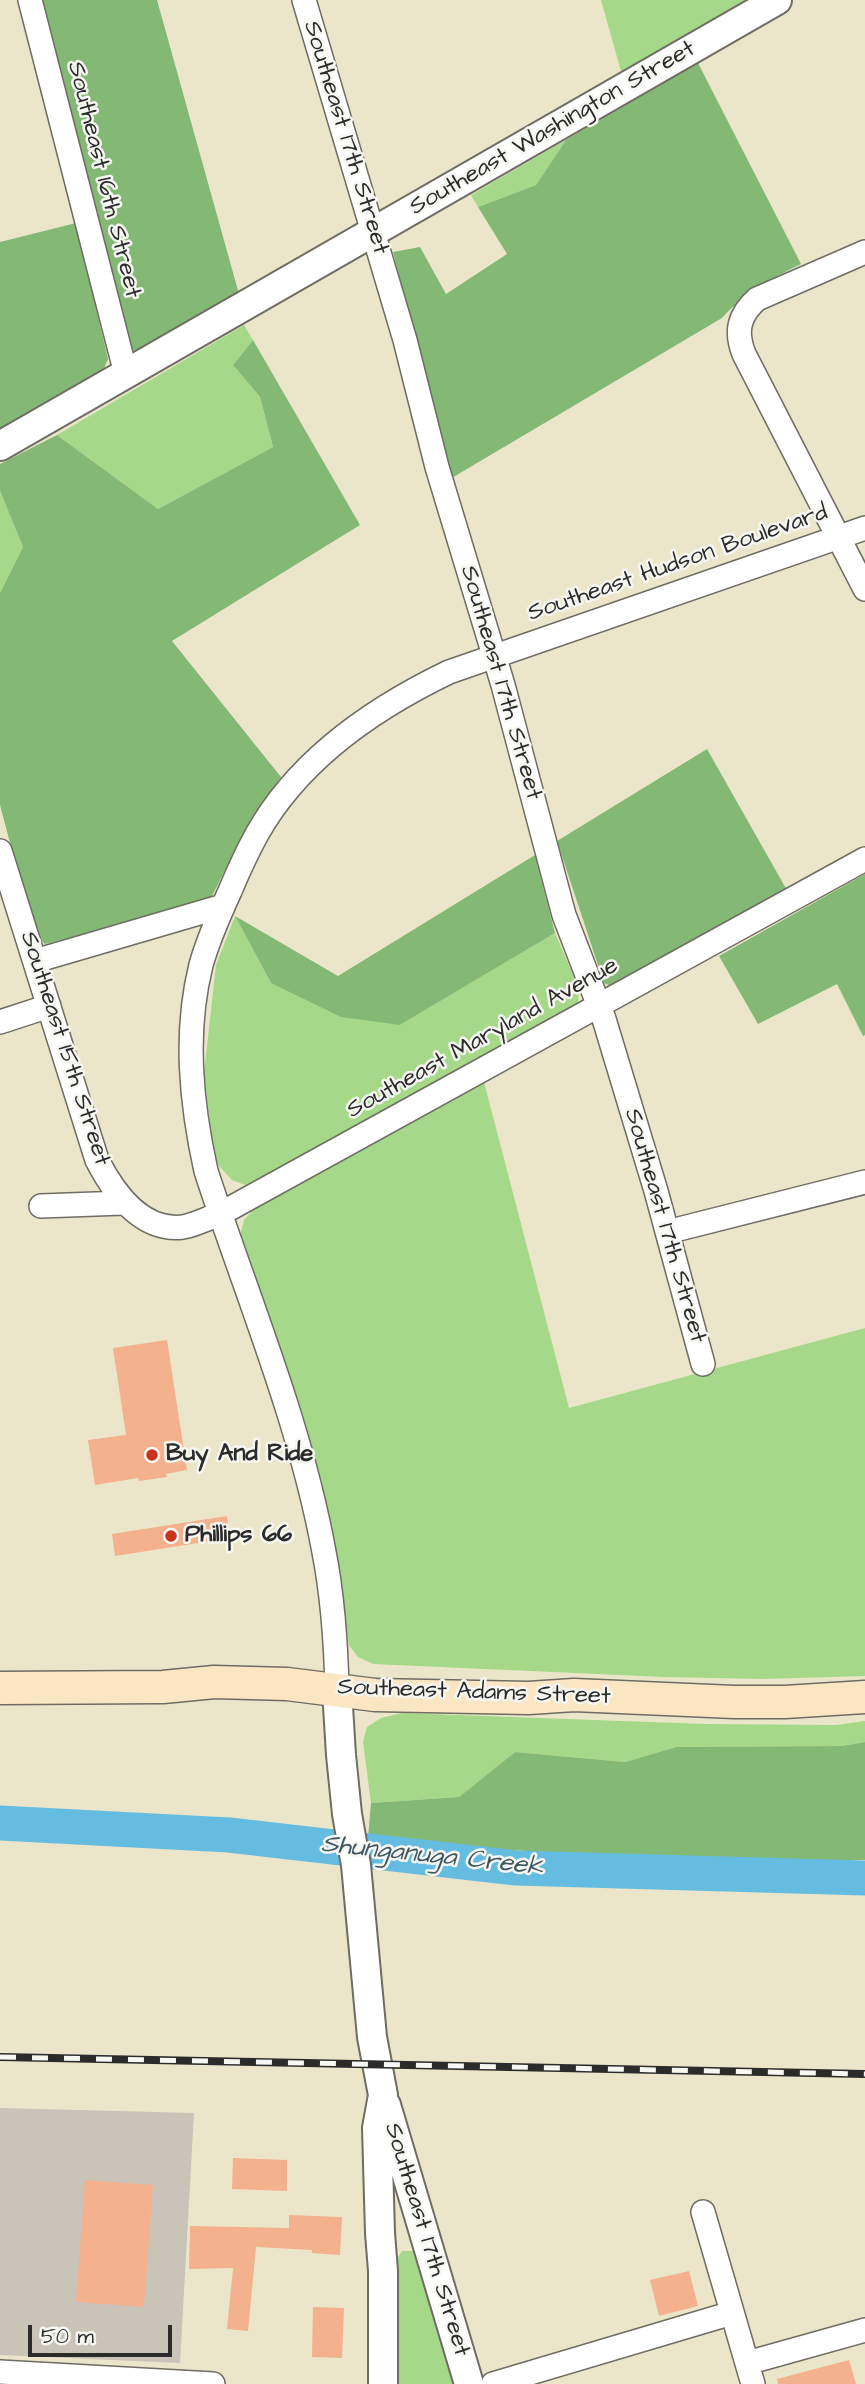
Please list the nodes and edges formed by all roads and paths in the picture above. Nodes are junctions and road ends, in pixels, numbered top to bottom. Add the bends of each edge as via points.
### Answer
1 (30, 0) edge
2 (304, 0) edge
3 (777, 0) edge
4 (373, 233) junction
5 (865, 252) edge
6 (126, 374) junction
7 (0, 446) edge
8 (865, 528) edge
9 (838, 536) junction
10 (865, 589) edge
11 (494, 656) junction
12 (0, 851) edge
13 (865, 859) edge
14 (223, 906) junction
15 (35, 961) junction
16 (49, 1006) junction
17 (599, 1006) junction
18 (0, 1022) edge
19 (865, 1182) edge
20 (123, 1203) junction
21 (41, 1206) dead end
22 (220, 1214) junction
23 (667, 1232) junction
24 (703, 1364) dead end
25 (0, 1688) edge
26 (337, 1690) junction
27 (865, 1697) edge
28 (383, 2095) junction
29 (703, 2212) dead end
30 (421, 2224) junction
31 (383, 2271) junction
32 (732, 2313) junction
33 (865, 2329) edge
34 (0, 2372) edge
35 (750, 2374) edge
36 (213, 2384) edge
37 (383, 2384) edge
38 (469, 2384) edge
39 (493, 2384) edge

1 - 6 street, Southeast 16th Street
2 - 4 street, Southeast 17th Street
3 - 4 street, Southeast Washington Street
4 - 6 street, Southeast Washington Street
4 - 11 street, Southeast 17th Street
5 - 9 street via 757,299 747,308 738,330 744,354
6 - 7 street, Southeast Washington Street
8 - 9 street, Southeast Hudson Boulevard
9 - 10 street
9 - 11 street, Southeast Hudson Boulevard
11 - 14 street, Southeast Hudson Boulevard via 411,690 364,720 311,765 258,831
11 - 17 street, Southeast 17th Street via 564,915
12 - 15 street, Southeast 15th Street
13 - 17 street, Southeast Maryland Avenue
14 - 15 street
14 - 22 street, Southeast Hudson Boulevard via 202,965 191,1047 197,1131
15 - 16 street, Southeast 15th Street
16 - 18 street
16 - 20 street, Southeast 15th Street via 97,1160
17 - 22 street, Southeast Maryland Avenue
17 - 23 street, Southeast 17th Street
19 - 23 street
20 - 21 street
20 - 22 street, Southeast Maryland Avenue via 156,1225 172,1228
22 - 26 street via 289,1414 315,1509 329,1583
23 - 24 street, Southeast 17th Street
25 - 26 main road, Southeast Adams Street via 214,1682
26 - 27 main road, Southeast Adams Street via 375,1695 574,1695 747,1702
26 - 28 street via 372,2037
28 - 30 street, Southeast 17th Street
28 - 31 street via 377,2128
29 - 32 street
30 - 31 street via 390,2248
30 - 38 street, Southeast 17th Street
31 - 37 street
32 - 35 street
32 - 39 street
33 - 35 street
34 - 36 street

